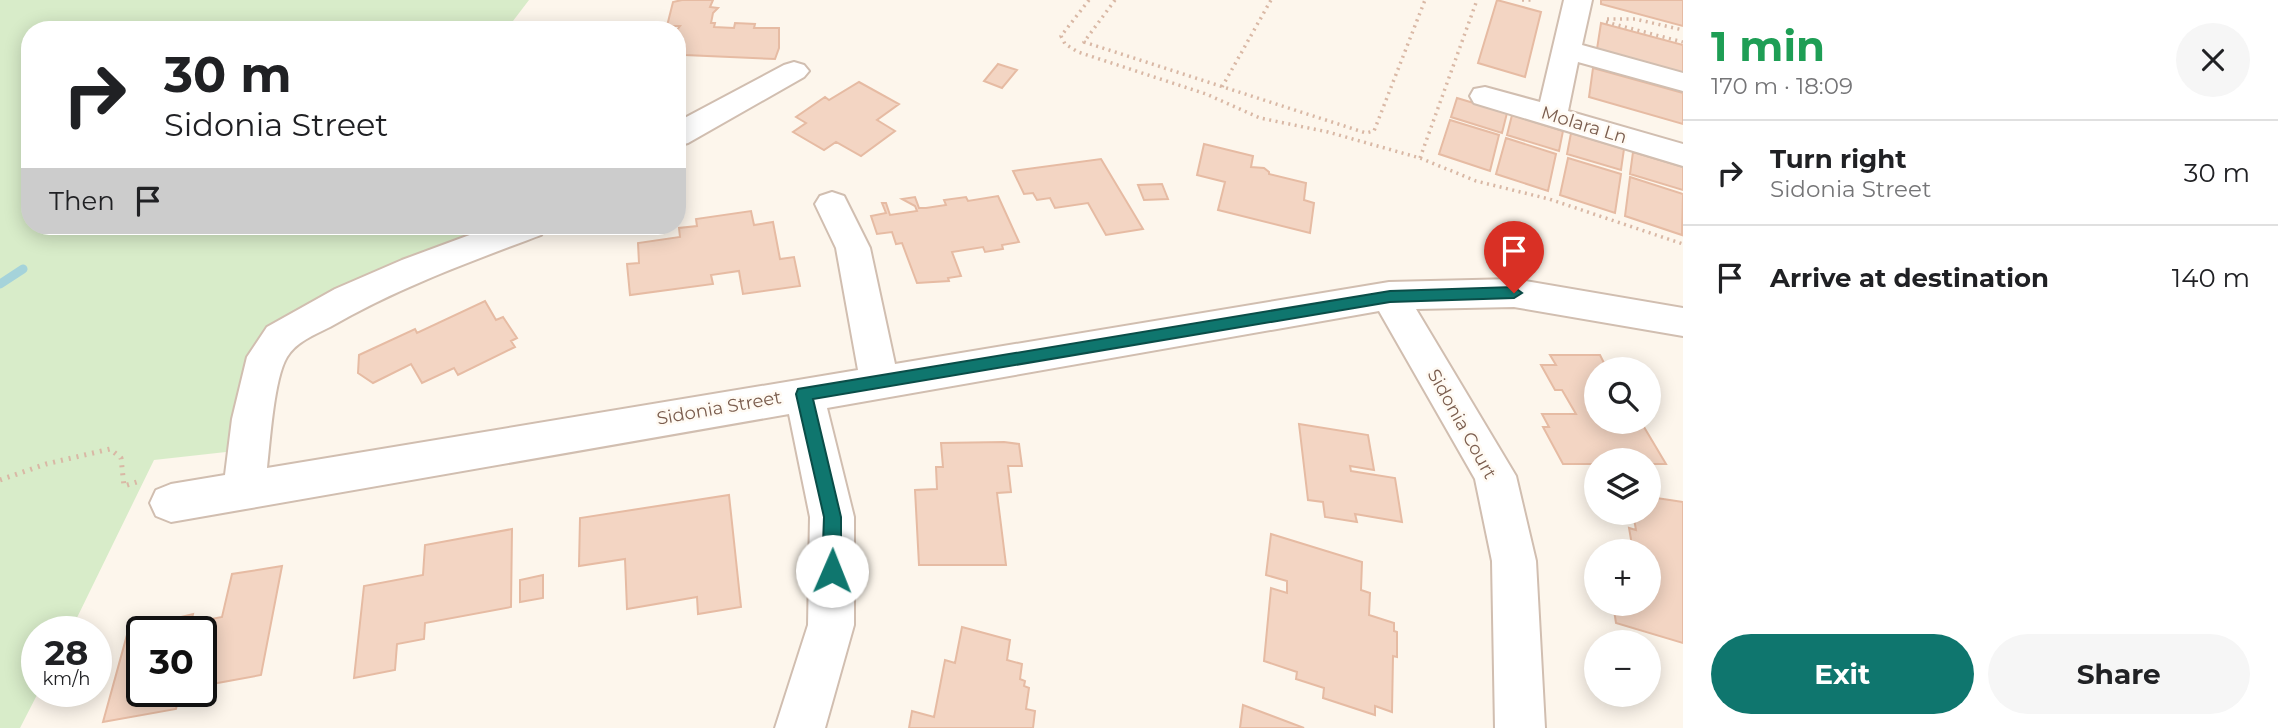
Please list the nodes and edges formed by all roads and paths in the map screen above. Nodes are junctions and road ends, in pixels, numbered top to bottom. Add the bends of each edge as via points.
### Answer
1 (1089, 0) edge
2 (1115, 0) edge
3 (1270, 0) edge
4 (1425, 0) edge
5 (1477, 0) edge
6 (1522, 0) edge
7 (1531, 0) edge
8 (1593, 13) edge
9 (1683, 30) edge
10 (1683, 42) edge
11 (1567, 50) junction
12 (794, 71) dead end
13 (1683, 82) edge
14 (1222, 87) junction
15 (1485, 96) dead end
16 (1552, 115) junction
17 (686, 130) edge
18 (1683, 155) edge
19 (1420, 158) junction
20 (832, 204) dead end
21 (506, 235) edge
22 (1683, 244) edge
23 (1390, 296) junction
24 (1683, 322) edge
25 (879, 382) junction
26 (804, 394) junction
27 (0, 480) edge
28 (244, 491) junction
29 (171, 503) joint
30 (800, 728) edge
31 (1520, 728) edge

1 - 19 path via 1060,36 1078,51 1206,94 1260,118
2 - 14 path via 1084,42
3 - 14 path
4 - 14 path via 1374,131 1366,133
5 - 19 path
6 - 7 path
8 - 9 path
8 - 10 path
8 - 11 street
11 - 13 street
11 - 16 street
12 - 17 street
15 - 16 street, Molara Ln
16 - 18 street, Molara Ln
19 - 22 path via 1476,181 1549,199
20 - 25 street via 853,248
21 - 28 street via 359,294 280,337 266,357 252,419
23 - 24 street, Sidonia Street via 1514,293
23 - 25 street, Sidonia Street
23 - 31 street, Sidonia Court via 1495,477 1514,561
25 - 26 street, Sidonia Street
26 - 28 street, Sidonia Street
26 - 30 street via 832,517 831,625
27 - 29 path via 110,449 121,458 124,486 158,475
28 - 29 street, Sidonia Street

